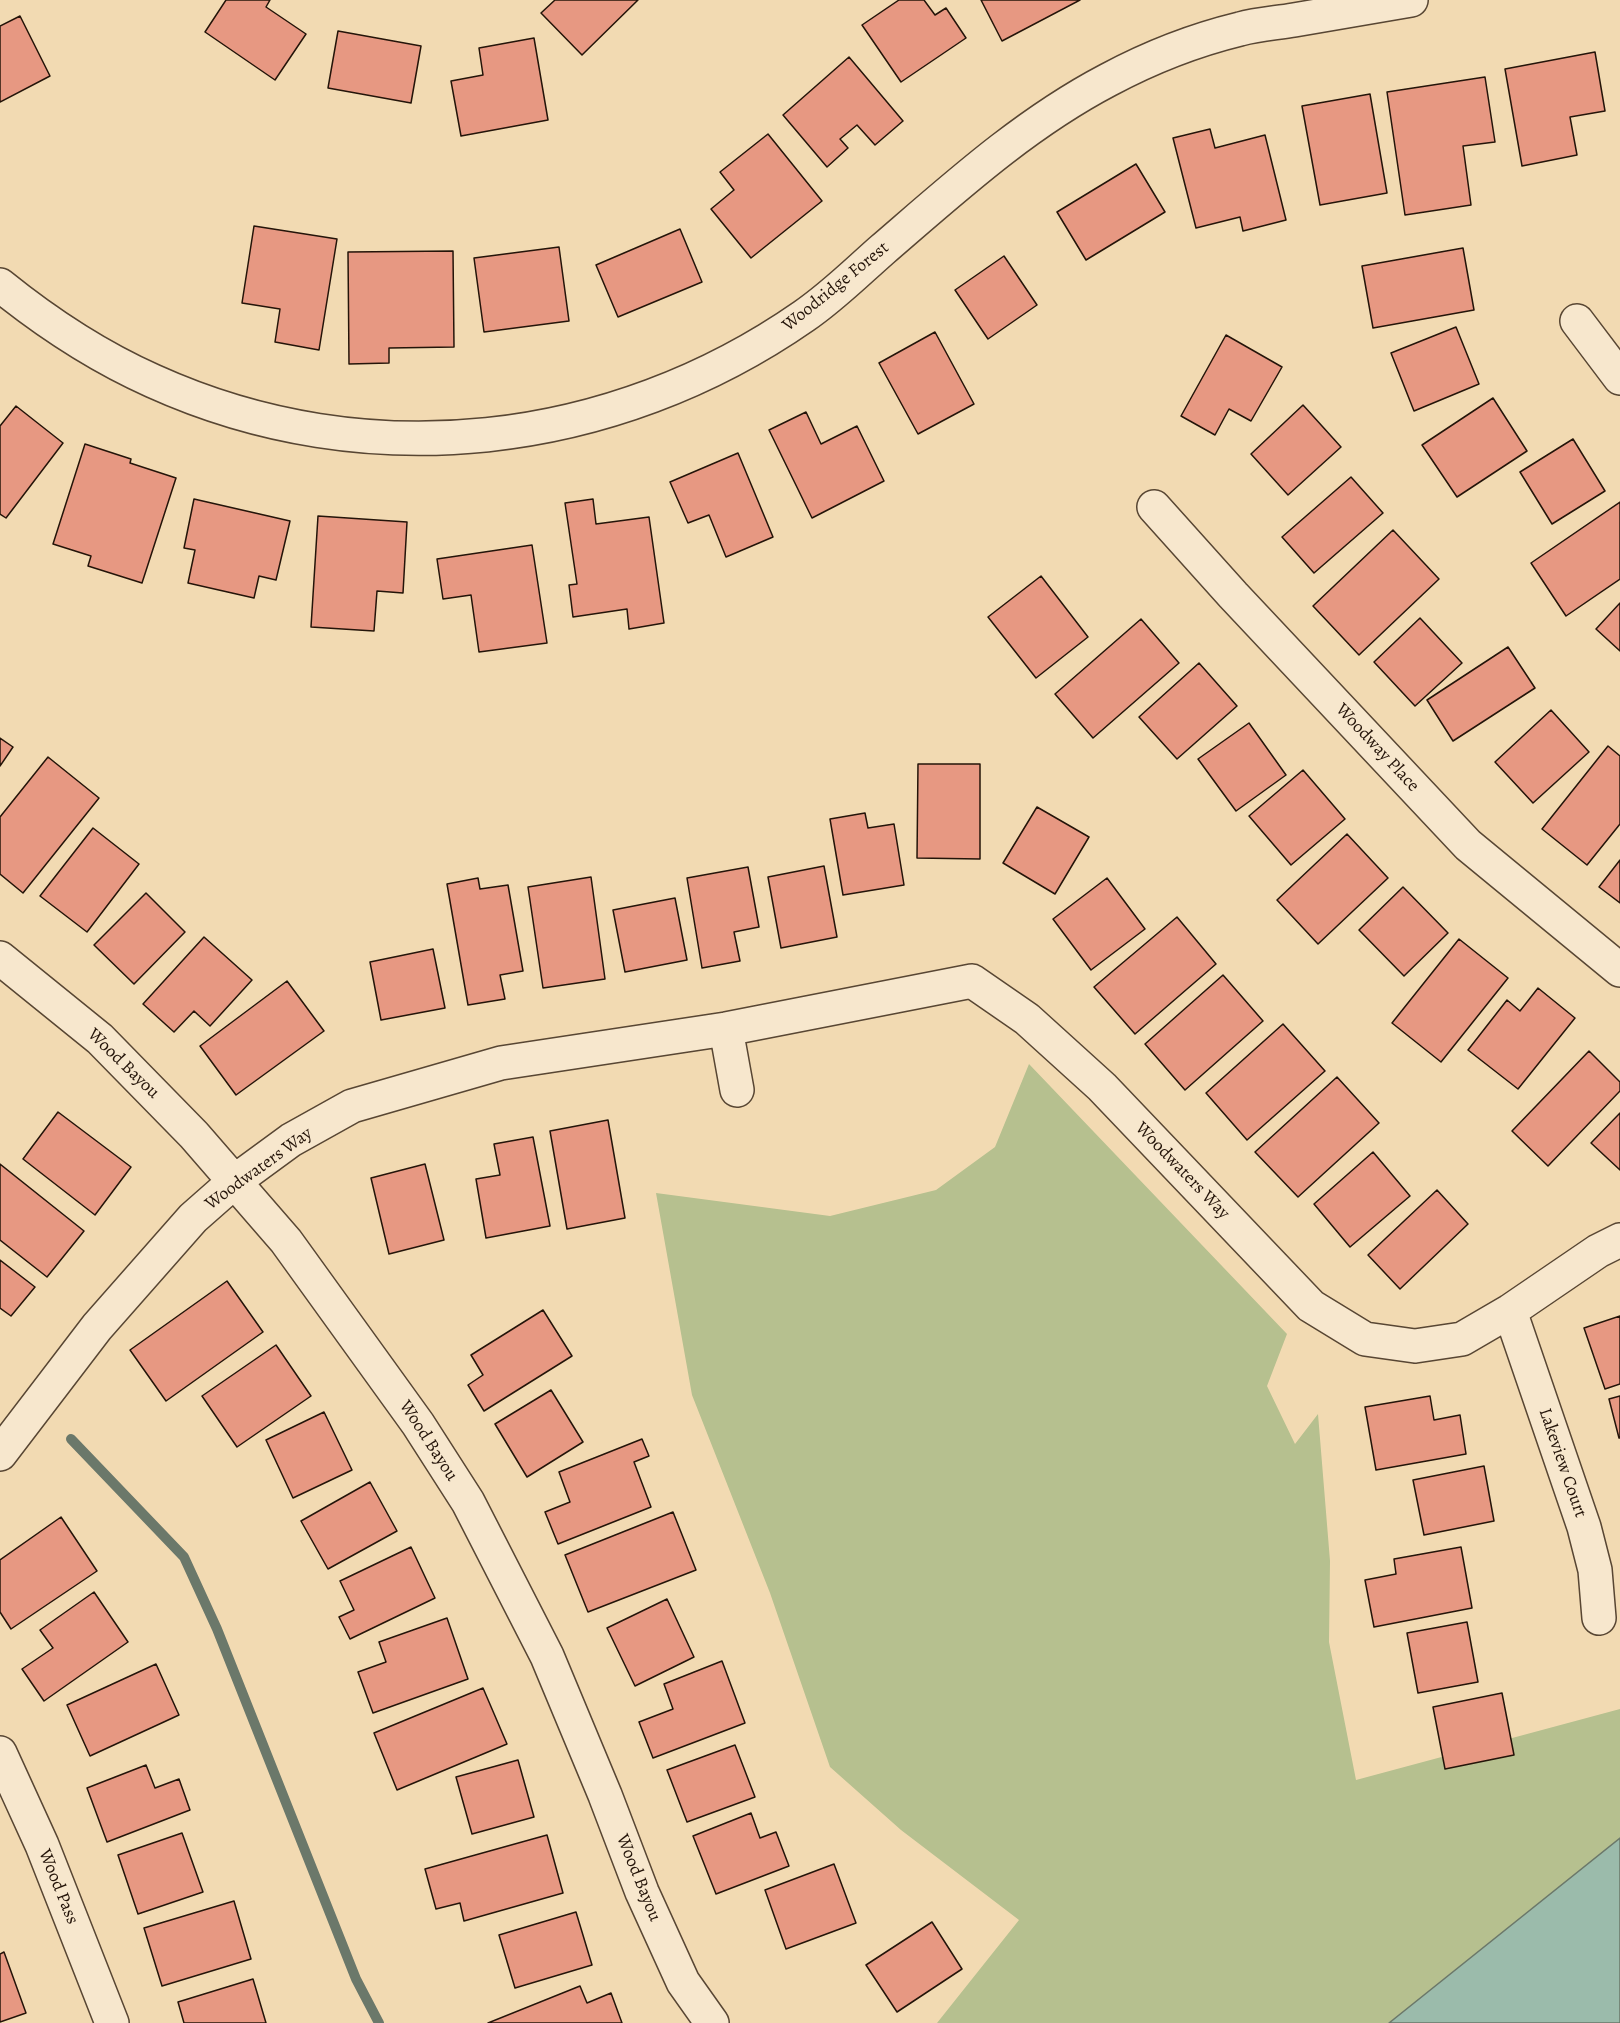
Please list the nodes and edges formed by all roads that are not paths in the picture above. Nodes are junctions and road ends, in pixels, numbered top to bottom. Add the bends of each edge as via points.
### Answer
1 (1411, 0) edge
2 (0, 285) edge
3 (1577, 321) dead end
4 (1620, 378) edge
5 (1154, 507) dead end
6 (0, 958) edge
7 (1620, 970) edge
8 (726, 1029) junction
9 (737, 1090) dead end
10 (235, 1181) junction
11 (1620, 1240) edge
12 (1510, 1311) junction
13 (0, 1454) edge
14 (1599, 1618) dead end
15 (0, 1753) edge
16 (112, 2023) edge
17 (712, 2023) edge

1 - 2 street, Woodridge Forest via 1241,28 1110,79 1049,114 966,177 808,314 751,351 689,382 624,407 558,425 490,435 421,439 352,435 284,424 217,406 153,381 92,350
3 - 4 street
5 - 7 street, Woodway Place via 1468,845
6 - 10 street, Wood Bayou via 100,1039
8 - 9 street
8 - 10 street, Woodwaters Way via 501,1063 352,1106 291,1140
8 - 12 street, Woodwaters Way via 972,981 1027,1019 1102,1087 1311,1306 1356,1334 1365,1339 1415,1346 1462,1339
10 - 13 street, Woodwaters Way via 193,1218 97,1327
10 - 17 street, Wood Bayou via 286,1241 418,1424 468,1502 547,1656 642,1892 683,1982
11 - 12 street, Woodwaters Way
12 - 14 street, Lakeview Court via 1584,1527 1595,1570
15 - 16 street, Wood Pass via 42,1845

